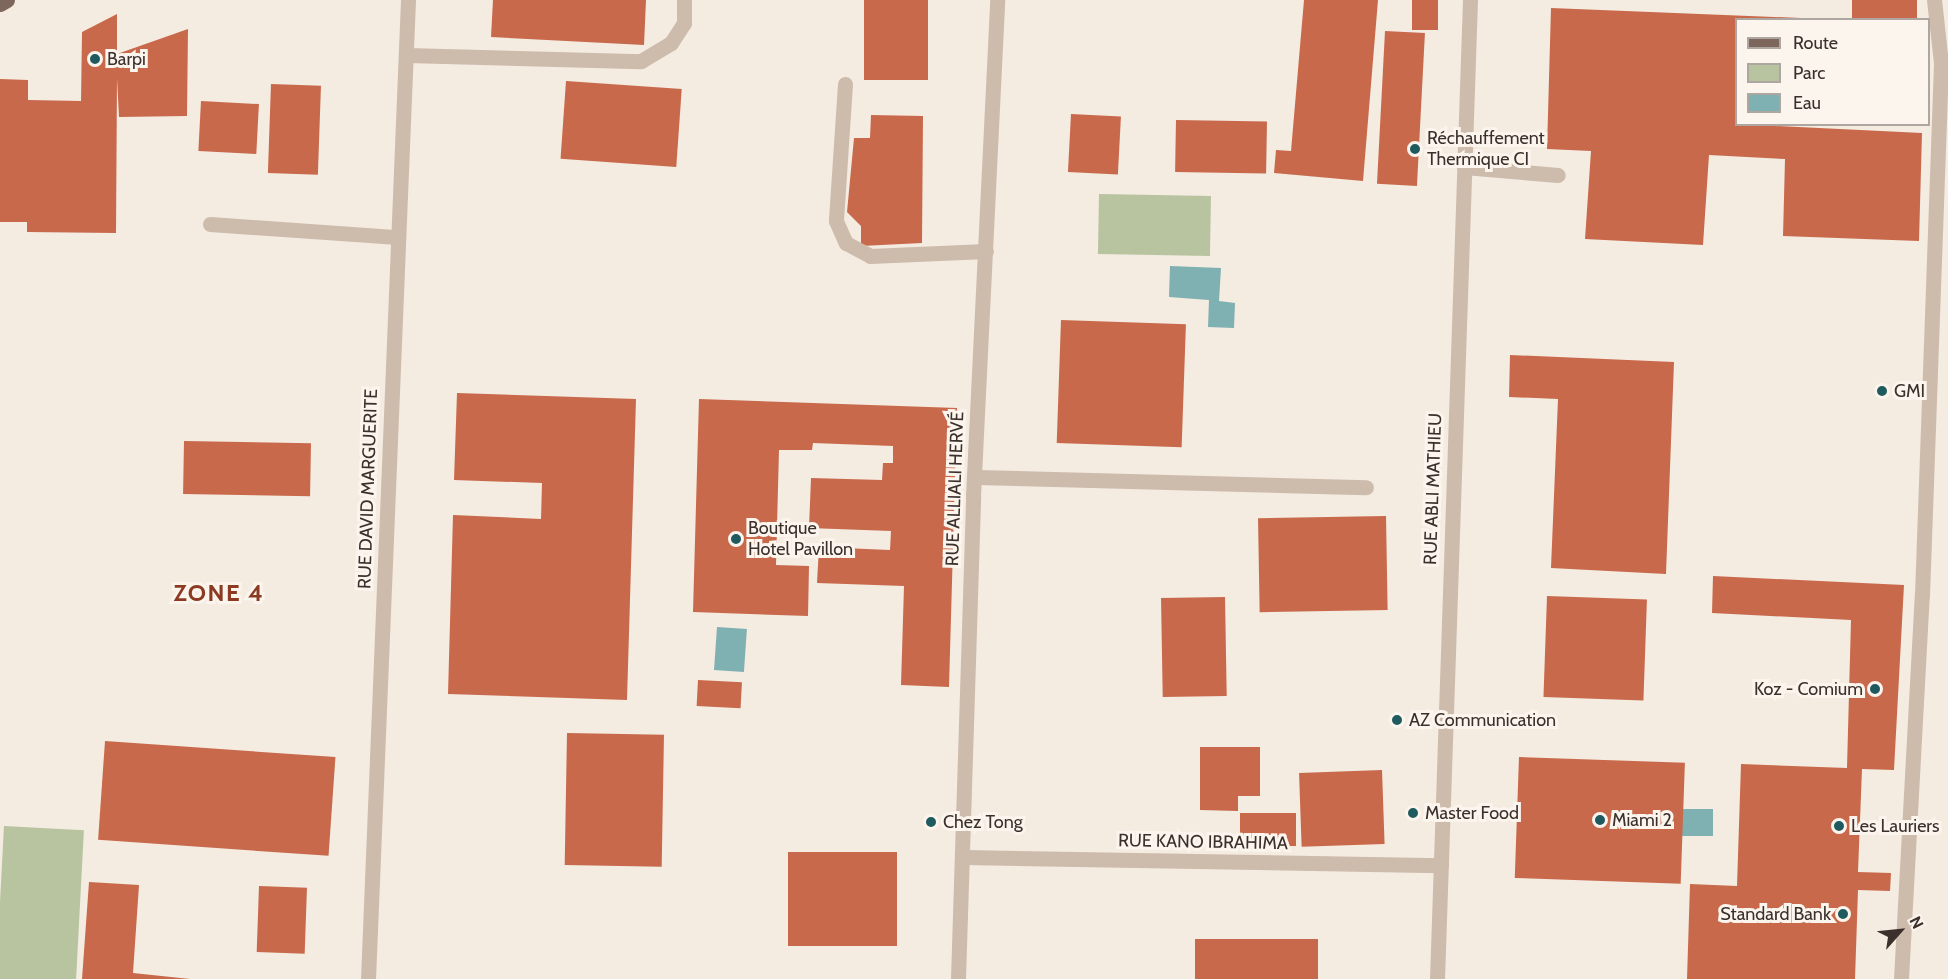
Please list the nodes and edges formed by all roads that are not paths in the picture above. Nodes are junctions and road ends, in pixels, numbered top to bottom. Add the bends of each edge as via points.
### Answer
1 (7, 0) edge
2 (408, 0) edge
3 (684, 0) edge
4 (997, 0) edge
5 (1470, 0) edge
6 (1934, 0) edge
7 (0, 4) edge
8 (406, 55) junction
9 (845, 84) dead end
10 (1464, 167) junction
11 (1558, 175) dead end
12 (210, 224) dead end
13 (398, 237) junction
14 (986, 251) junction
15 (975, 477) junction
16 (1366, 487) dead end
17 (964, 857) junction
18 (1441, 865) junction
19 (368, 979) edge
20 (958, 979) edge
21 (1437, 979) edge
22 (1901, 979) edge

1 - 7 main road
2 - 8 street, RUE DAVID MARGUERITE
3 - 8 street via 684,23 671,43 641,61
4 - 14 street, RUE ALLIALI HERVÉ
5 - 10 street, RUE ABLI MATHIEU
6 - 22 street via 1941,63 1923,595
8 - 13 street, RUE DAVID MARGUERITE
9 - 14 street via 836,221 846,243 870,256
10 - 11 street
10 - 18 street, RUE ABLI MATHIEU
12 - 13 street
13 - 19 street, RUE DAVID MARGUERITE
14 - 15 street, RUE ALLIALI HERVÉ
15 - 16 street
15 - 17 street, RUE ALLIALI HERVÉ
17 - 18 street, RUE KANO IBRAHIMA
17 - 20 street, RUE ALLIALI HERVÉ
18 - 21 street, RUE ABLI MATHIEU

